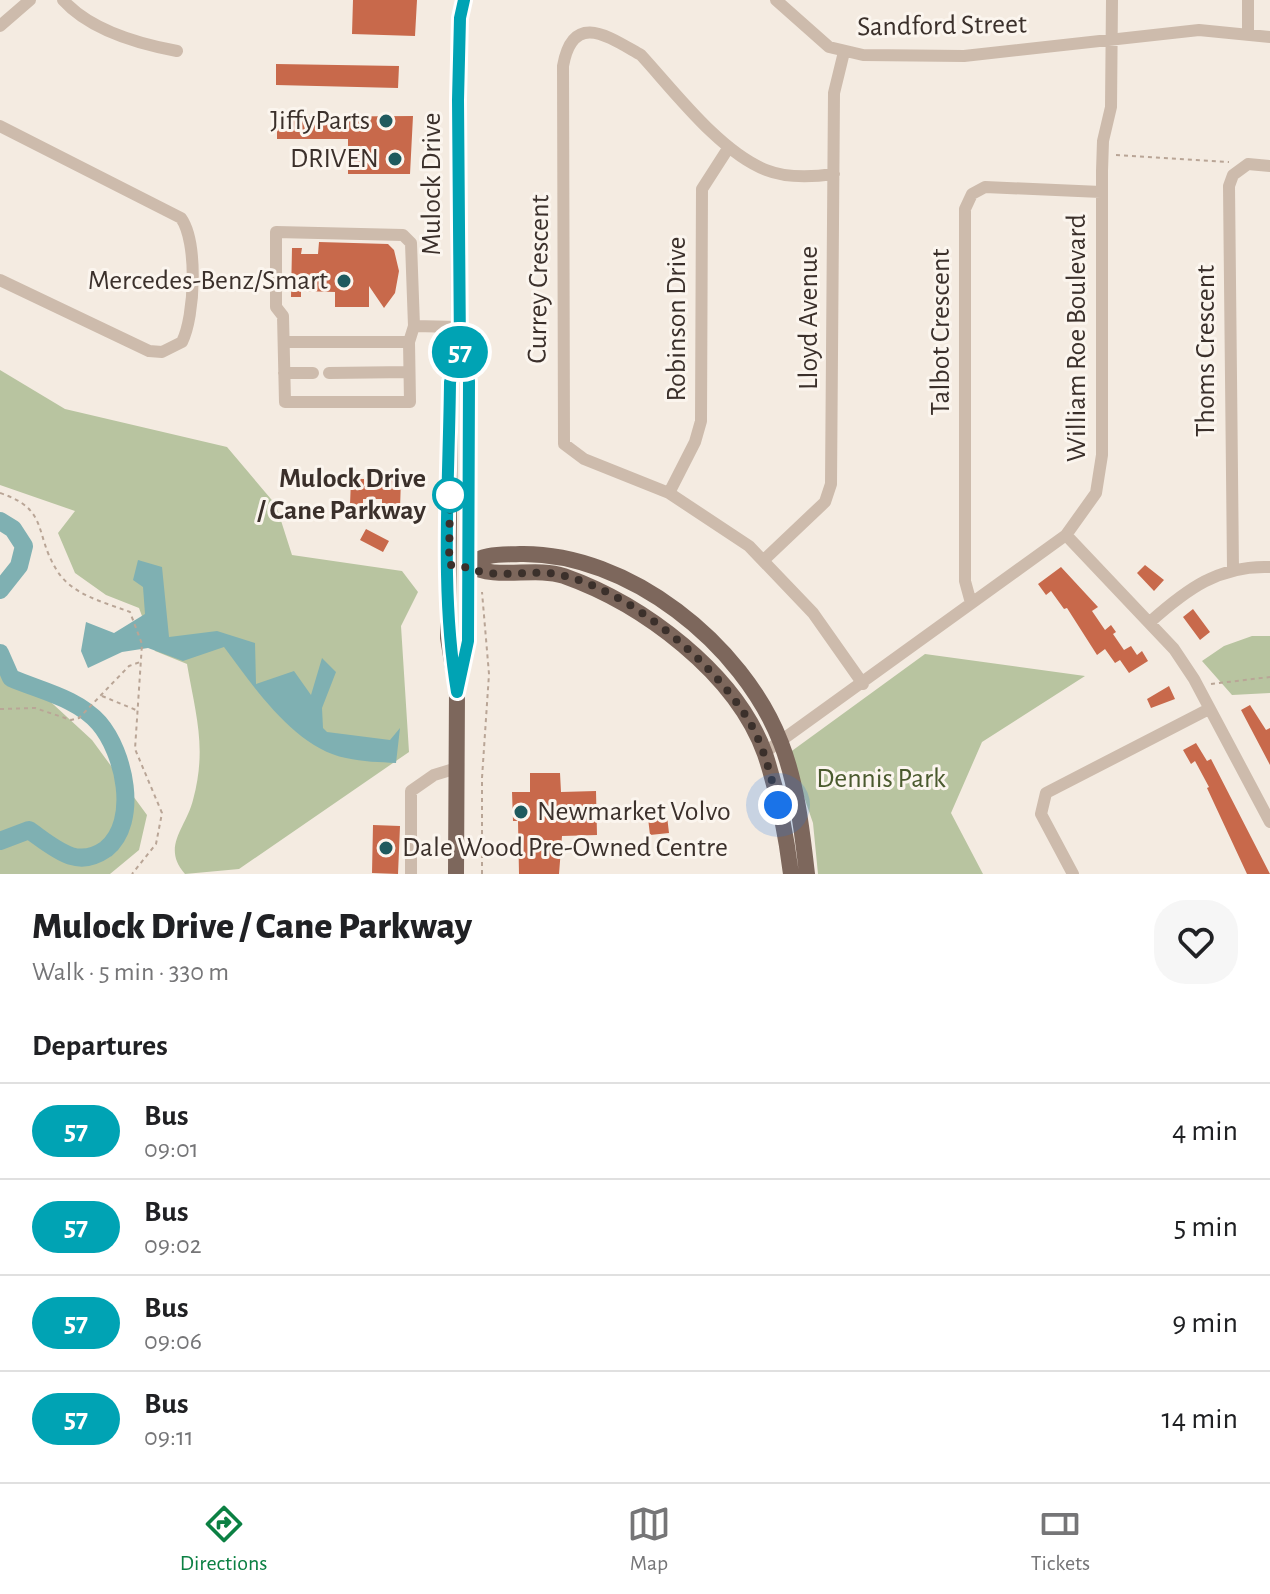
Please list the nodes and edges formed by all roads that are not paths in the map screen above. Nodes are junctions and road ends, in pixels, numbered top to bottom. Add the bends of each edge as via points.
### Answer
1 (30, 0) edge
2 (63, 0) edge
3 (455, 0) edge
4 (464, 0) edge
5 (776, 0) edge
6 (1112, 0) edge
7 (1248, 0) edge
8 (460, 18) junction
9 (0, 26) edge
10 (1248, 33) junction
11 (1270, 37) edge
12 (1111, 40) junction
13 (177, 51) dead end
14 (844, 52) junction
15 (0, 126) edge
16 (729, 147) junction
17 (1270, 166) edge
18 (834, 174) junction
19 (1101, 192) junction
20 (0, 280) edge
21 (414, 326) junction
22 (459, 327) junction
23 (284, 342) junction
24 (409, 342) junction
25 (460, 351) junction
26 (409, 372) junction
27 (284, 373) junction
28 (313, 373) dead end
29 (329, 373) dead end
30 (669, 493) junction
31 (1066, 535) junction
32 (765, 559) junction
33 (449, 565) junction
34 (468, 565) junction
35 (1270, 567) edge
36 (1233, 569) junction
37 (971, 603) junction
38 (1150, 622) junction
39 (713, 643) junction
40 (697, 661) junction
41 (863, 684) junction
42 (457, 692) junction
43 (1209, 709) junction
44 (781, 743) junction
45 (764, 753) junction
46 (457, 768) junction
47 (1270, 822) edge
48 (411, 874) edge
49 (456, 874) edge
50 (791, 874) edge
51 (807, 874) edge
52 (1073, 874) edge

1 - 9 street
2 - 13 street via 85,19
3 - 8 main road, Mulock Drive
4 - 8 main road, Mulock Drive
5 - 14 street, Sandford Street via 818,40
6 - 12 street, William Roe Boulevard
7 - 10 street
8 - 22 main road, Mulock Drive
10 - 11 street, Sandford Street
10 - 12 street, Sandford Street via 1199,30
12 - 14 street, Sandford Street via 964,56
12 - 19 street, William Roe Boulevard via 1111,107
14 - 18 street, Lloyd Avenue via 834,93
15 - 20 street via 181,218 192,240 190,323 182,342 162,352 149,351
16 - 18 street, Currey Crescent via 767,171
16 - 30 street, Robinson Drive via 702,189 701,421
16 - 30 street, Currey Crescent via 626,45 586,32 568,45 563,66 564,444 584,459
17 - 36 street, Thoms Crescent via 1248,164 1233,175 1229,186
18 - 32 street, Lloyd Avenue via 831,484 825,502
19 - 31 street, William Roe Boulevard via 1099,483
19 - 37 street, Talbot Crescent via 985,187 972,194 965,209 964,571
21 - 22 street
21 - 23 street via 411,243 403,235 276,232 276,307 283,316
21 - 24 street
22 - 25 main road, Mulock Drive
23 - 24 street
23 - 27 street
24 - 26 street
25 - 33 main road, Mulock Drive via 450,382
25 - 34 main road, Mulock Drive via 469,381
26 - 27 street via 410,402 285,402
26 - 29 street
27 - 28 street
30 - 32 street, Currey Crescent via 723,525
31 - 37 street, William Roe Boulevard
31 - 38 street
32 - 41 street, Currey Crescent via 821,622
33 - 34 street
33 - 42 main road, Mulock Drive via 448,638
34 - 39 main road via 482,555 565,557 621,577 677,612
34 - 40 main road via 482,572 559,575 595,588 663,628
34 - 42 main road, Mulock Drive via 468,641
35 - 36 street
36 - 38 street via 1201,580
37 - 41 street, William Roe Boulevard
38 - 43 street via 1174,649
39 - 40 street
39 - 44 main road via 750,686
40 - 45 main road via 745,715
41 - 44 street, William Roe Boulevard
42 - 46 main road, Mulock Drive
43 - 47 street
43 - 52 street via 1046,793 1041,814
44 - 45 street, William Roe Boulevard
44 - 51 main road via 802,826
45 - 50 main road via 786,831
46 - 48 street via 434,775 411,791
46 - 49 main road, Mulock Drive

